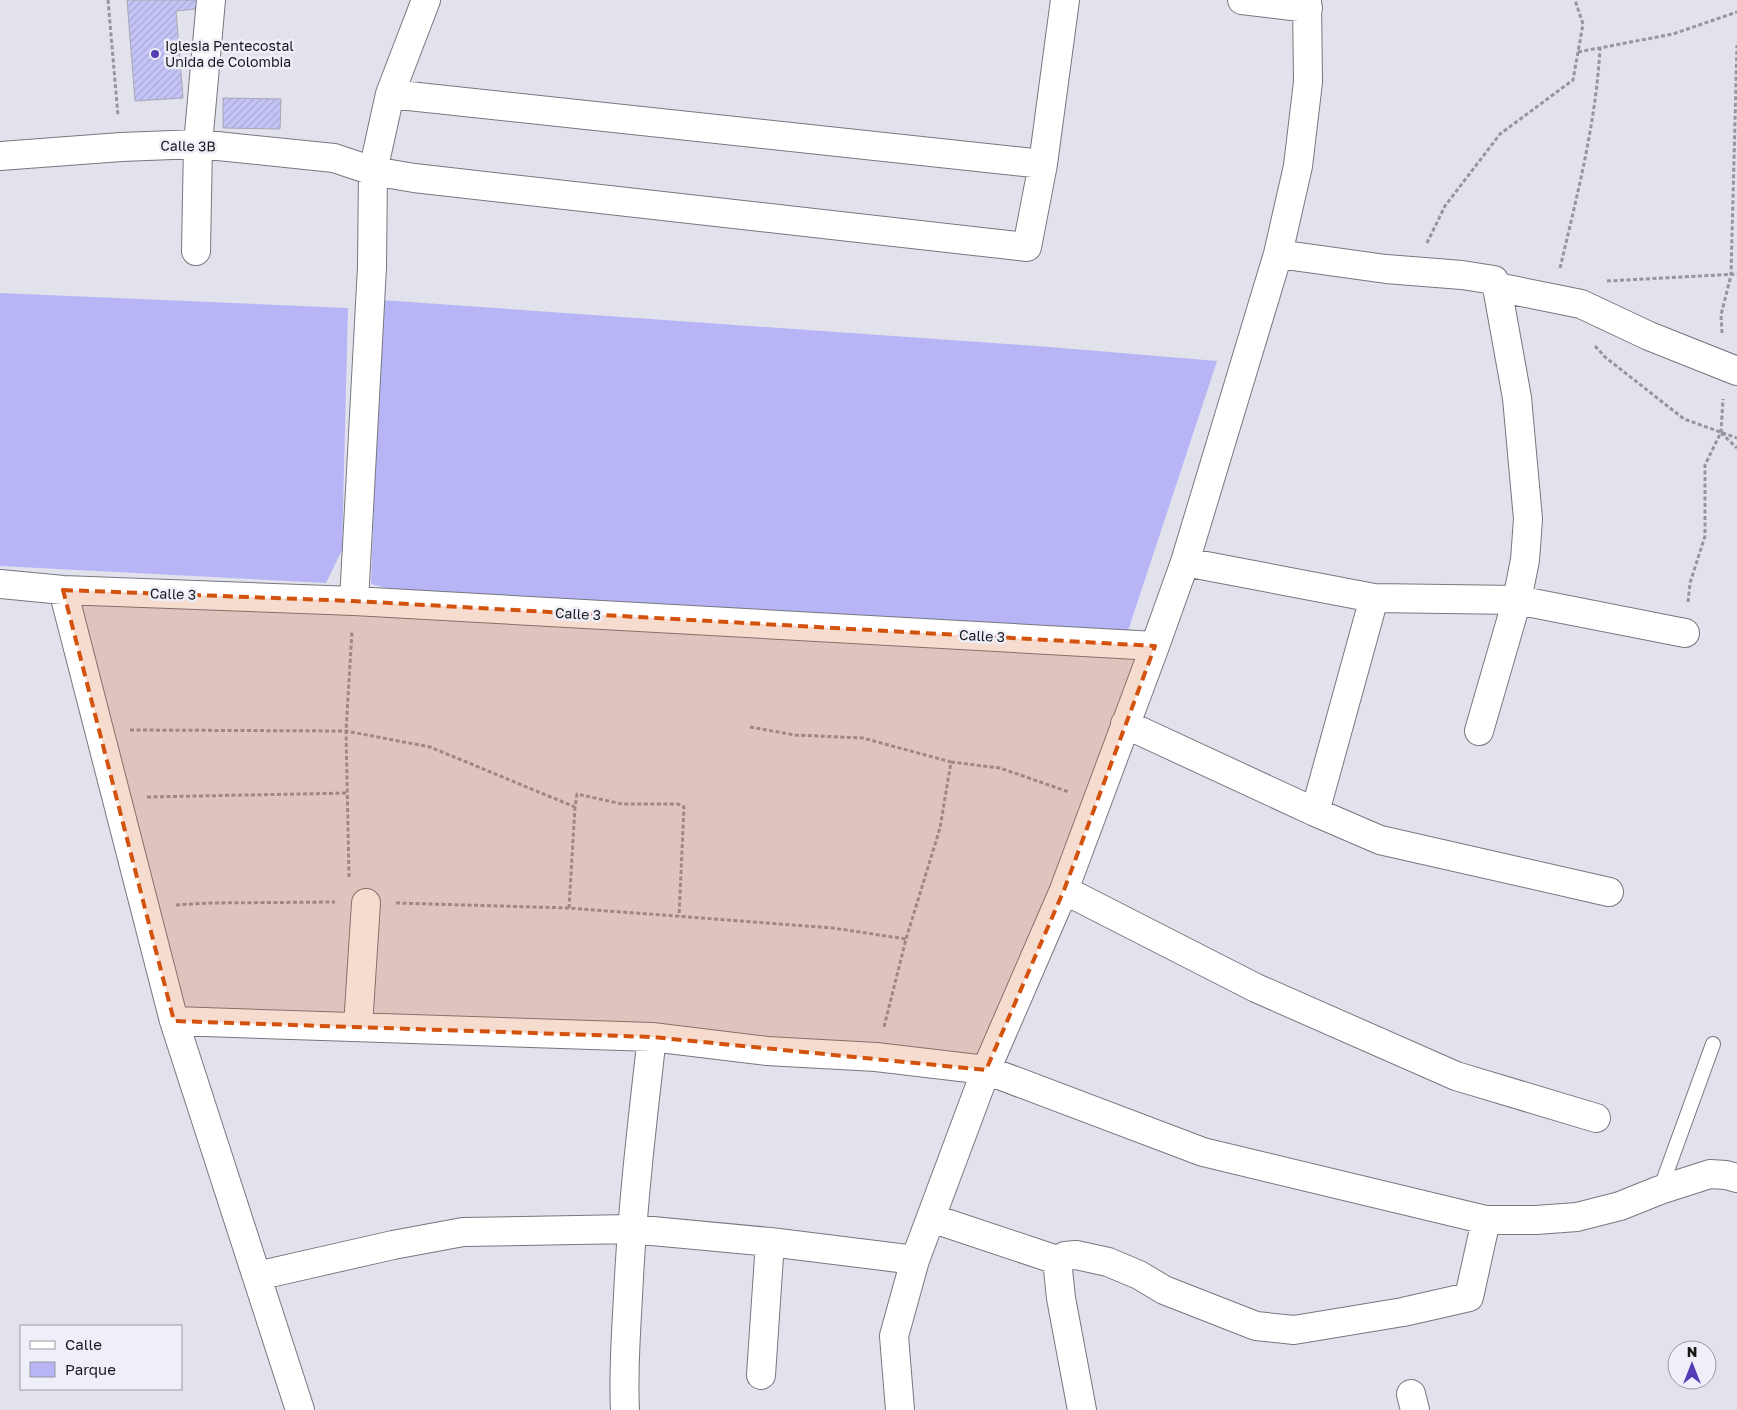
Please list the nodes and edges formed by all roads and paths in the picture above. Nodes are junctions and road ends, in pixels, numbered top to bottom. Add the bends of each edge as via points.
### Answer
1 (108, 0) edge
2 (210, 0) edge
3 (426, 0) edge
4 (1066, 0) edge
5 (1242, 0) edge
6 (1575, 0) edge
7 (1307, 4) edge
8 (1737, 12) edge
9 (1737, 45) edge
10 (1600, 48) junction
11 (1578, 52) junction
12 (390, 94) junction
13 (198, 144) junction
14 (121, 147) junction
15 (0, 156) edge
16 (1042, 164) junction
17 (373, 171) junction
18 (196, 250) dead end
19 (1278, 254) junction
20 (1414, 271) junction
21 (1737, 274) edge
22 (1731, 275) junction
23 (1605, 281) dead end
24 (1496, 287) junction
25 (1553, 298) junction
26 (1592, 342) dead end
27 (1731, 369) edge
28 (1720, 432) junction
29 (1737, 438) edge
30 (1737, 448) edge
31 (1185, 562) junction
32 (0, 584) edge
33 (63, 590) junction
34 (1374, 598) junction
35 (1517, 600) junction
36 (354, 601) junction
37 (1685, 632) joint
38 (1155, 646) junction
39 (1125, 724) junction
40 (750, 727) dead end
41 (100, 730) junction
42 (346, 731) junction
43 (1479, 731) dead end
44 (951, 762) junction
45 (348, 793) junction
46 (117, 798) junction
47 (1096, 802) junction
48 (574, 807) junction
49 (1315, 812) junction
50 (1064, 890) junction
51 (1608, 892) dead end
52 (358, 902) junction
53 (568, 908) junction
54 (146, 913) junction
55 (680, 916) junction
56 (906, 939) junction
57 (174, 1021) junction
58 (358, 1026) junction
59 (652, 1037) junction
60 (1713, 1044) dead end
61 (876, 1057) junction
62 (986, 1070) junction
63 (1596, 1118) dead end
64 (1737, 1178) edge
65 (1660, 1190) junction
66 (930, 1218) junction
67 (1486, 1220) junction
68 (631, 1229) junction
69 (770, 1242) junction
70 (915, 1260) junction
71 (1057, 1260) junction
72 (258, 1276) junction
73 (761, 1375) dead end
74 (300, 1410) edge
75 (625, 1410) edge
76 (900, 1410) edge
77 (1082, 1410) edge

1 - 14 path
2 - 13 street
3 - 12 street
4 - 16 street
5 - 7 street
6 - 11 path via 1583,24
7 - 19 street via 1308,82 1298,166
8 - 10 path via 1673,34
9 - 22 path
10 - 11 path
10 - 25 path via 1598,83 1582,174
11 - 20 path via 1573,80 1500,134 1445,206
12 - 16 street
12 - 17 street
13 - 14 street, Calle 3B
13 - 17 street, Calle 3B via 334,158
13 - 18 street
14 - 15 street, Calle 3B
16 - 17 street, Calle 3B via 1027,247
17 - 36 street via 372,267
19 - 20 street
19 - 31 street
20 - 24 street via 1480,277 1494,280
21 - 22 path
22 - 23 path
22 - 27 path via 1721,315
24 - 25 street
24 - 35 street via 1516,398 1528,519 1525,560
25 - 27 street via 1582,304 1648,336
26 - 28 path via 1605,357 1684,419
27 - 28 path
28 - 29 path
28 - 30 path
28 - 37 path via 1705,465 1705,536 1690,583
31 - 34 street
31 - 38 street
32 - 33 street, Calle 3
33 - 36 street, Calle 3
33 - 41 street
34 - 35 street
34 - 49 street
35 - 37 street
35 - 43 street
36 - 38 street, Calle 3
36 - 42 path
38 - 39 street
39 - 47 street
39 - 49 street
40 - 44 path via 795,735 864,738
41 - 42 path
41 - 46 street
42 - 45 path
42 - 48 path via 430,747
44 - 47 path via 1000,768
44 - 56 path via 940,828
45 - 46 path
45 - 52 path
46 - 54 street
47 - 50 street
48 - 53 path
48 - 55 path via 577,794 622,804 678,804 684,807
49 - 51 street via 1380,840
50 - 62 street
50 - 63 street via 1256,988 1456,1076
52 - 53 path
52 - 54 path via 209,902 176,905
52 - 58 street
53 - 55 path
54 - 57 street
55 - 56 path via 833,928
56 - 61 path
57 - 58 street
57 - 72 street
58 - 59 street
59 - 61 street via 767,1051
59 - 68 street
60 - 65 lane
61 - 62 street
62 - 66 street
62 - 67 street via 1203,1152
64 - 65 street via 1710,1174
65 - 67 street via 1620,1206 1577,1217
66 - 70 street
66 - 71 street
67 - 71 street via 1470,1296 1404,1312 1294,1330 1256,1326 1164,1290 1108,1262 1076,1255
68 - 69 street
68 - 72 street via 463,1232
68 - 75 street via 623,1380
69 - 70 street
69 - 73 street
70 - 76 street via 894,1336
71 - 77 street
72 - 74 street

